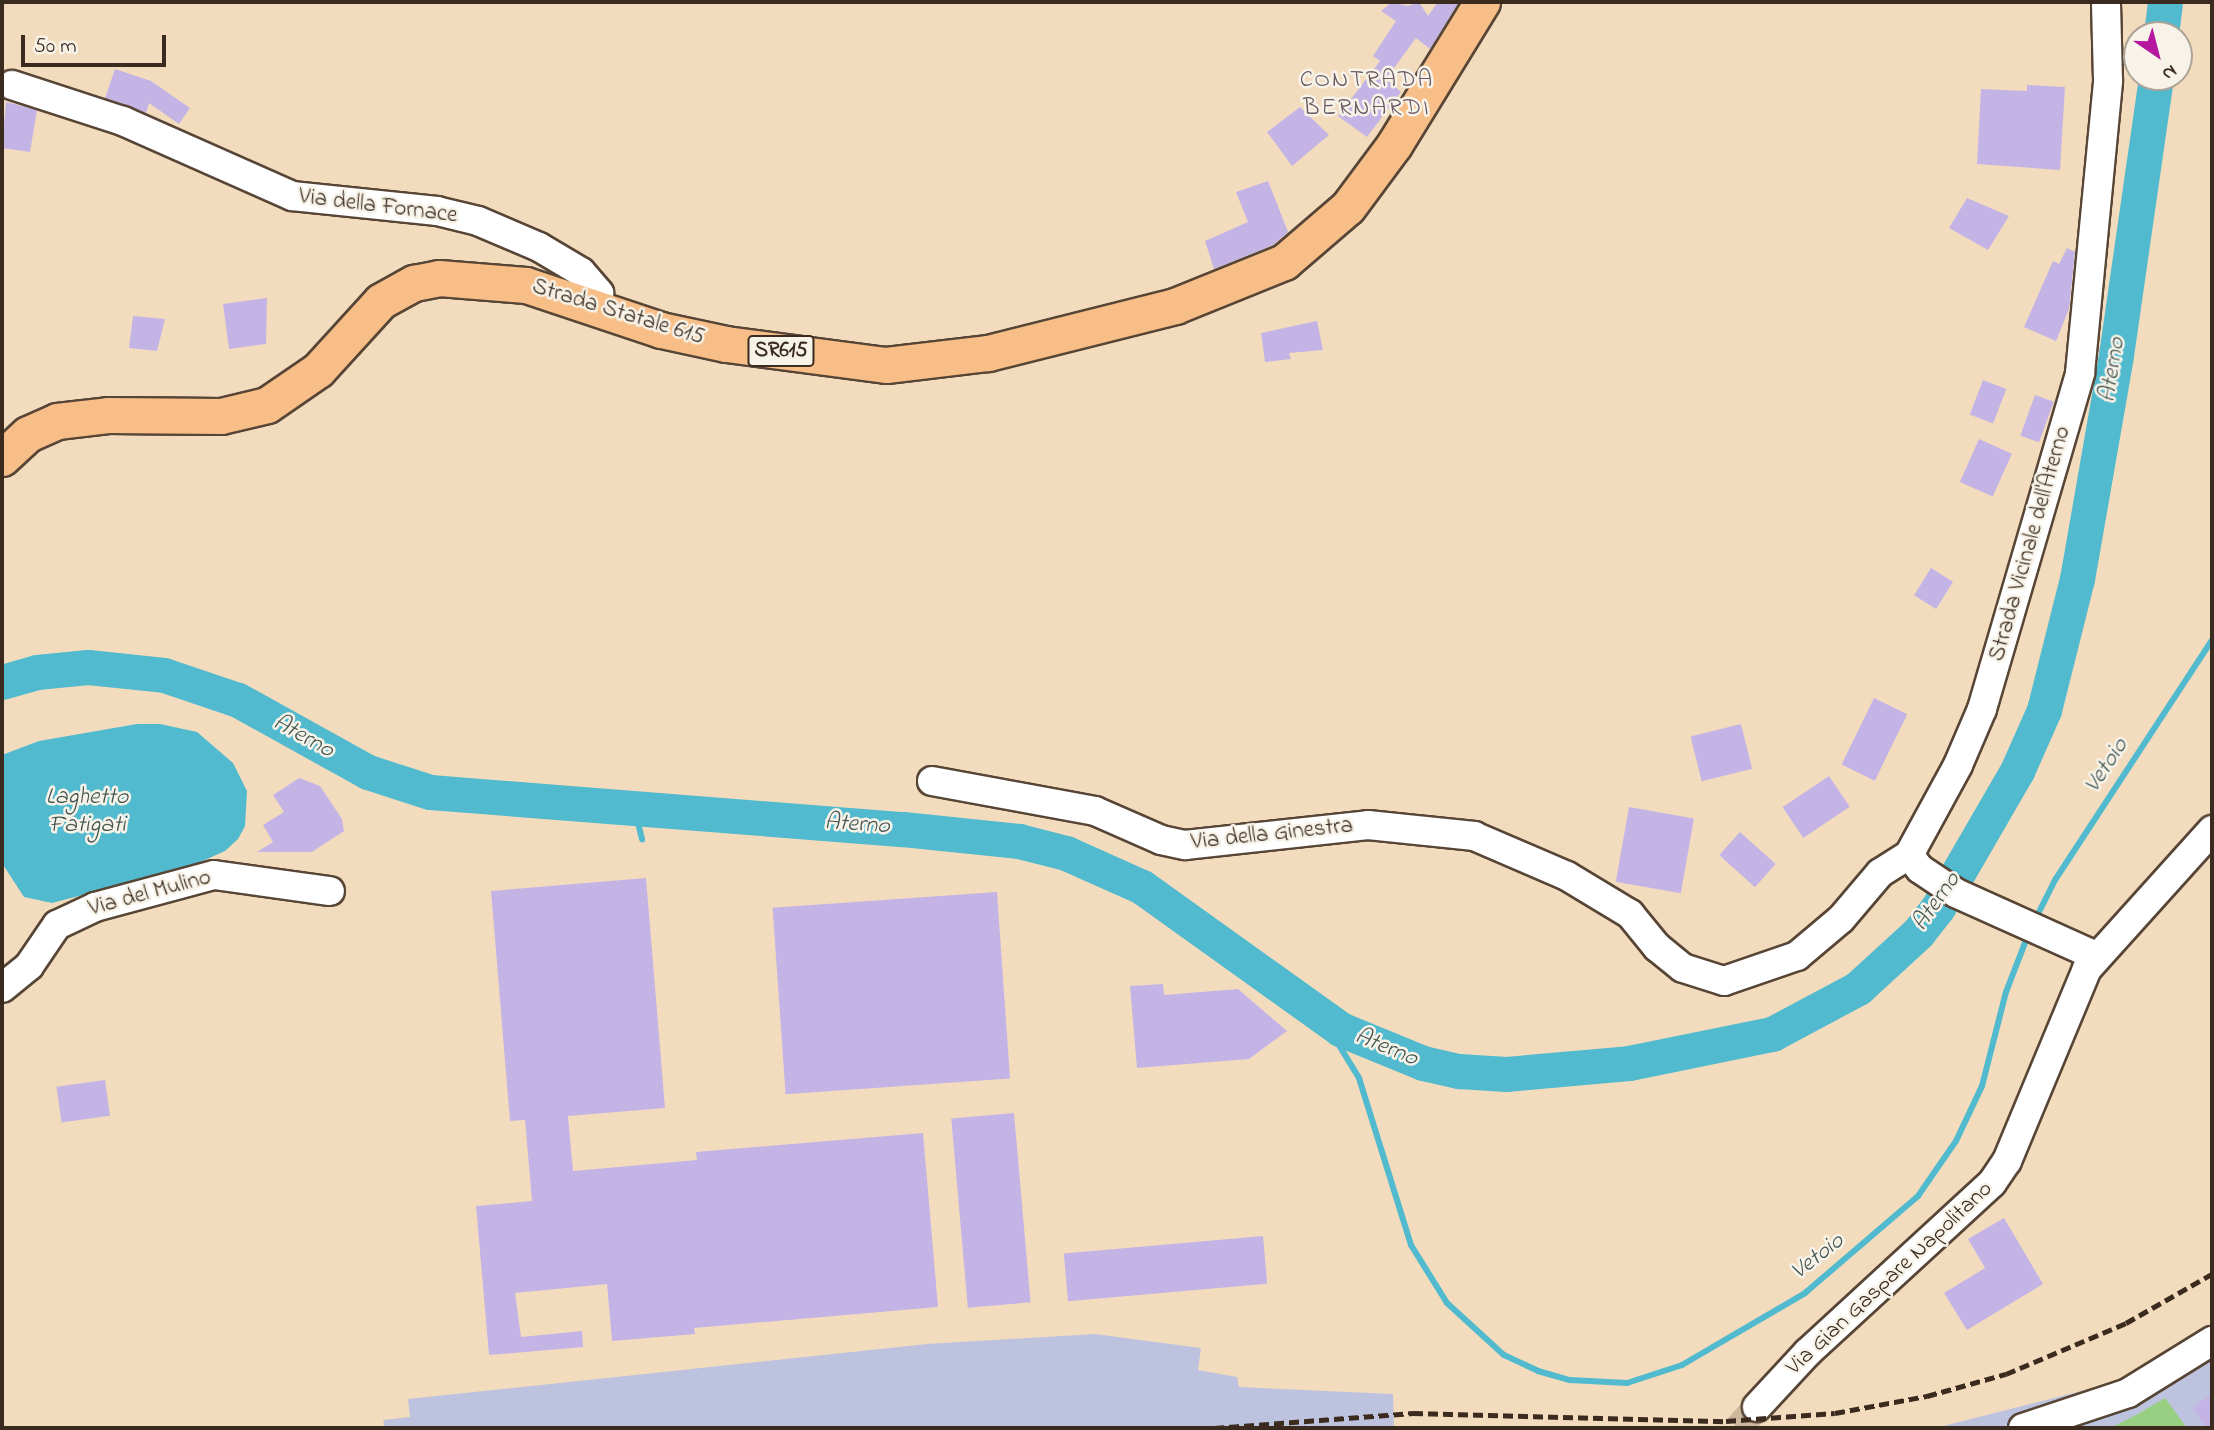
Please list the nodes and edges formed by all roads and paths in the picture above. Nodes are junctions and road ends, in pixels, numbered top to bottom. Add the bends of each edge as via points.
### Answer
1 (1482, 2) edge
2 (2106, 2) edge
3 (12, 85) dead end
4 (598, 311) junction
5 (2, 458) edge
6 (932, 781) dead end
7 (2212, 830) edge
8 (1919, 864) junction
9 (330, 891) dead end
10 (2096, 957) junction
11 (2, 988) edge
12 (2212, 1341) edge
13 (1757, 1407) tunnel mouth
14 (2023, 1428) edge

1 - 4 main road, Strada Statale 615 / SR615 via 1394,145 1349,207 1284,262 1175,306 946,362 886,365 726,344
2 - 8 street, Strada Vicinale dell'Aterno via 2108,80 2080,373 1982,709
3 - 4 street, Via della Fornace via 123,121 292,197 437,211 472,219 576,268 599,293
4 - 5 main road, Strada Statale 615 / SR615 via 506,281 459,277 421,281 381,301 318,370 267,405 221,416 63,420 33,431
6 - 8 street, Via della Ginestra via 1095,811 1161,841 1185,845 1355,825 1474,836 1567,876 1630,914 1657,947 1683,968 1724,981 1797,956 1841,919 1880,873
7 - 10 street, Via Gian Gaspare Napolitano
8 - 10 street via 2019,924
9 - 11 street, Via del Mulino via 208,875 94,907 57,925 29,966
10 - 13 street, Via Gian Gaspare Napolitano via 2068,1007 2018,1135 1993,1183 1807,1353
12 - 14 street via 2128,1394

